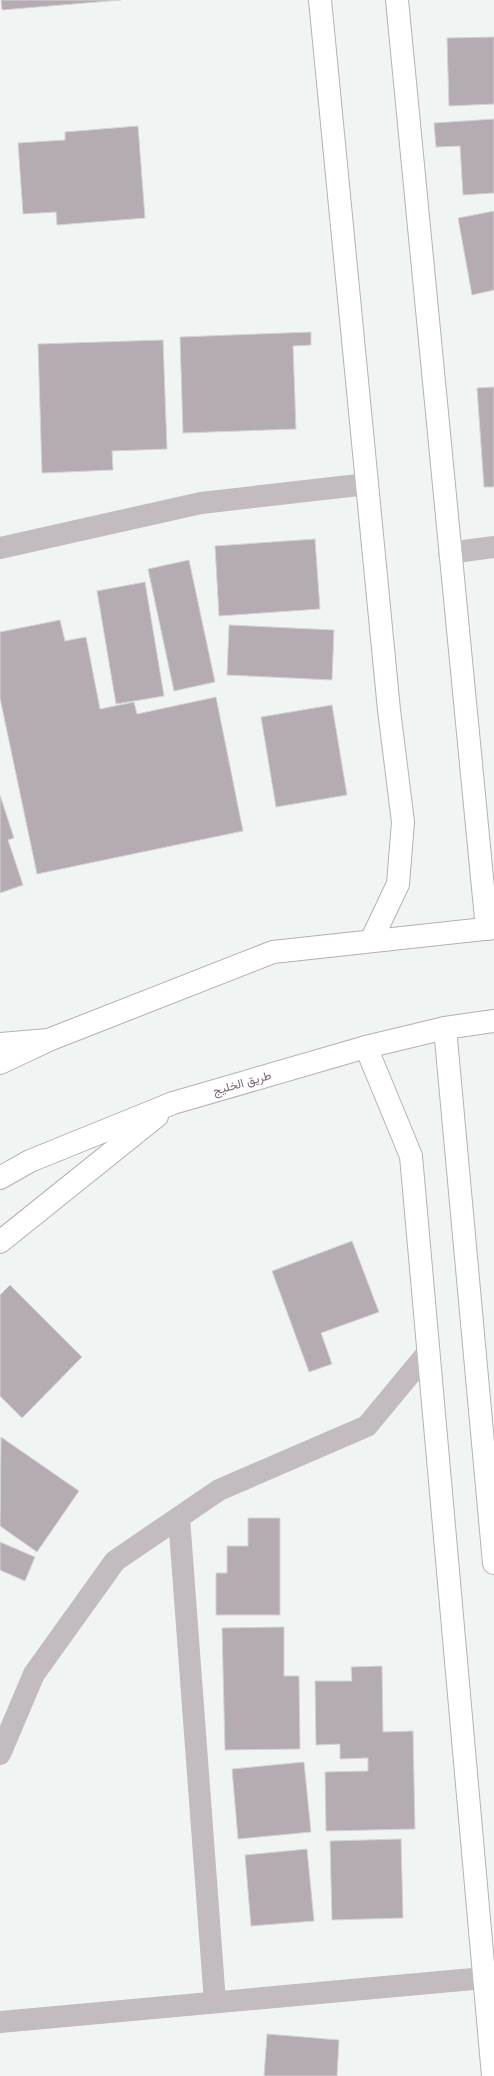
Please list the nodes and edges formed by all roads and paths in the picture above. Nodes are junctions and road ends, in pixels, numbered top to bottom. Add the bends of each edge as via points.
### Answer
1 (320, 0) edge
2 (397, 0) edge
3 (367, 484) junction
4 (494, 547) edge
5 (0, 548) edge
6 (449, 553) junction
7 (490, 929) edge
8 (371, 941) junction
9 (494, 1021) edge
10 (445, 1028) junction
11 (51, 1040) junction
12 (0, 1044) edge
13 (366, 1047) junction
14 (0, 1063) edge
15 (173, 1103) junction
16 (0, 1178) edge
17 (0, 1242) edge
18 (428, 1351) junction
19 (178, 1518) junction
20 (494, 1563) edge
21 (0, 1754) edge
22 (484, 1978) junction
23 (215, 2002) junction
24 (0, 2022) edge
25 (493, 2076) edge

1 - 3 street
2 - 6 street
3 - 5 street via 201,503
3 - 8 street via 389,710 403,822 398,884
4 - 6 street
6 - 7 street
7 - 8 street
8 - 11 street via 273,952
9 - 10 street, طريق الخليج
10 - 13 street, طريق الخليج
10 - 20 street
11 - 12 street
11 - 14 street
13 - 15 street, طريق الخليج
13 - 18 street via 411,1156
15 - 16 street, طريق الخليج via 38,1158
15 - 17 street
18 - 19 street via 367,1426 219,1490
18 - 22 street
19 - 21 street via 115,1562 34,1674
19 - 23 street
22 - 23 street
22 - 25 street
23 - 24 street

